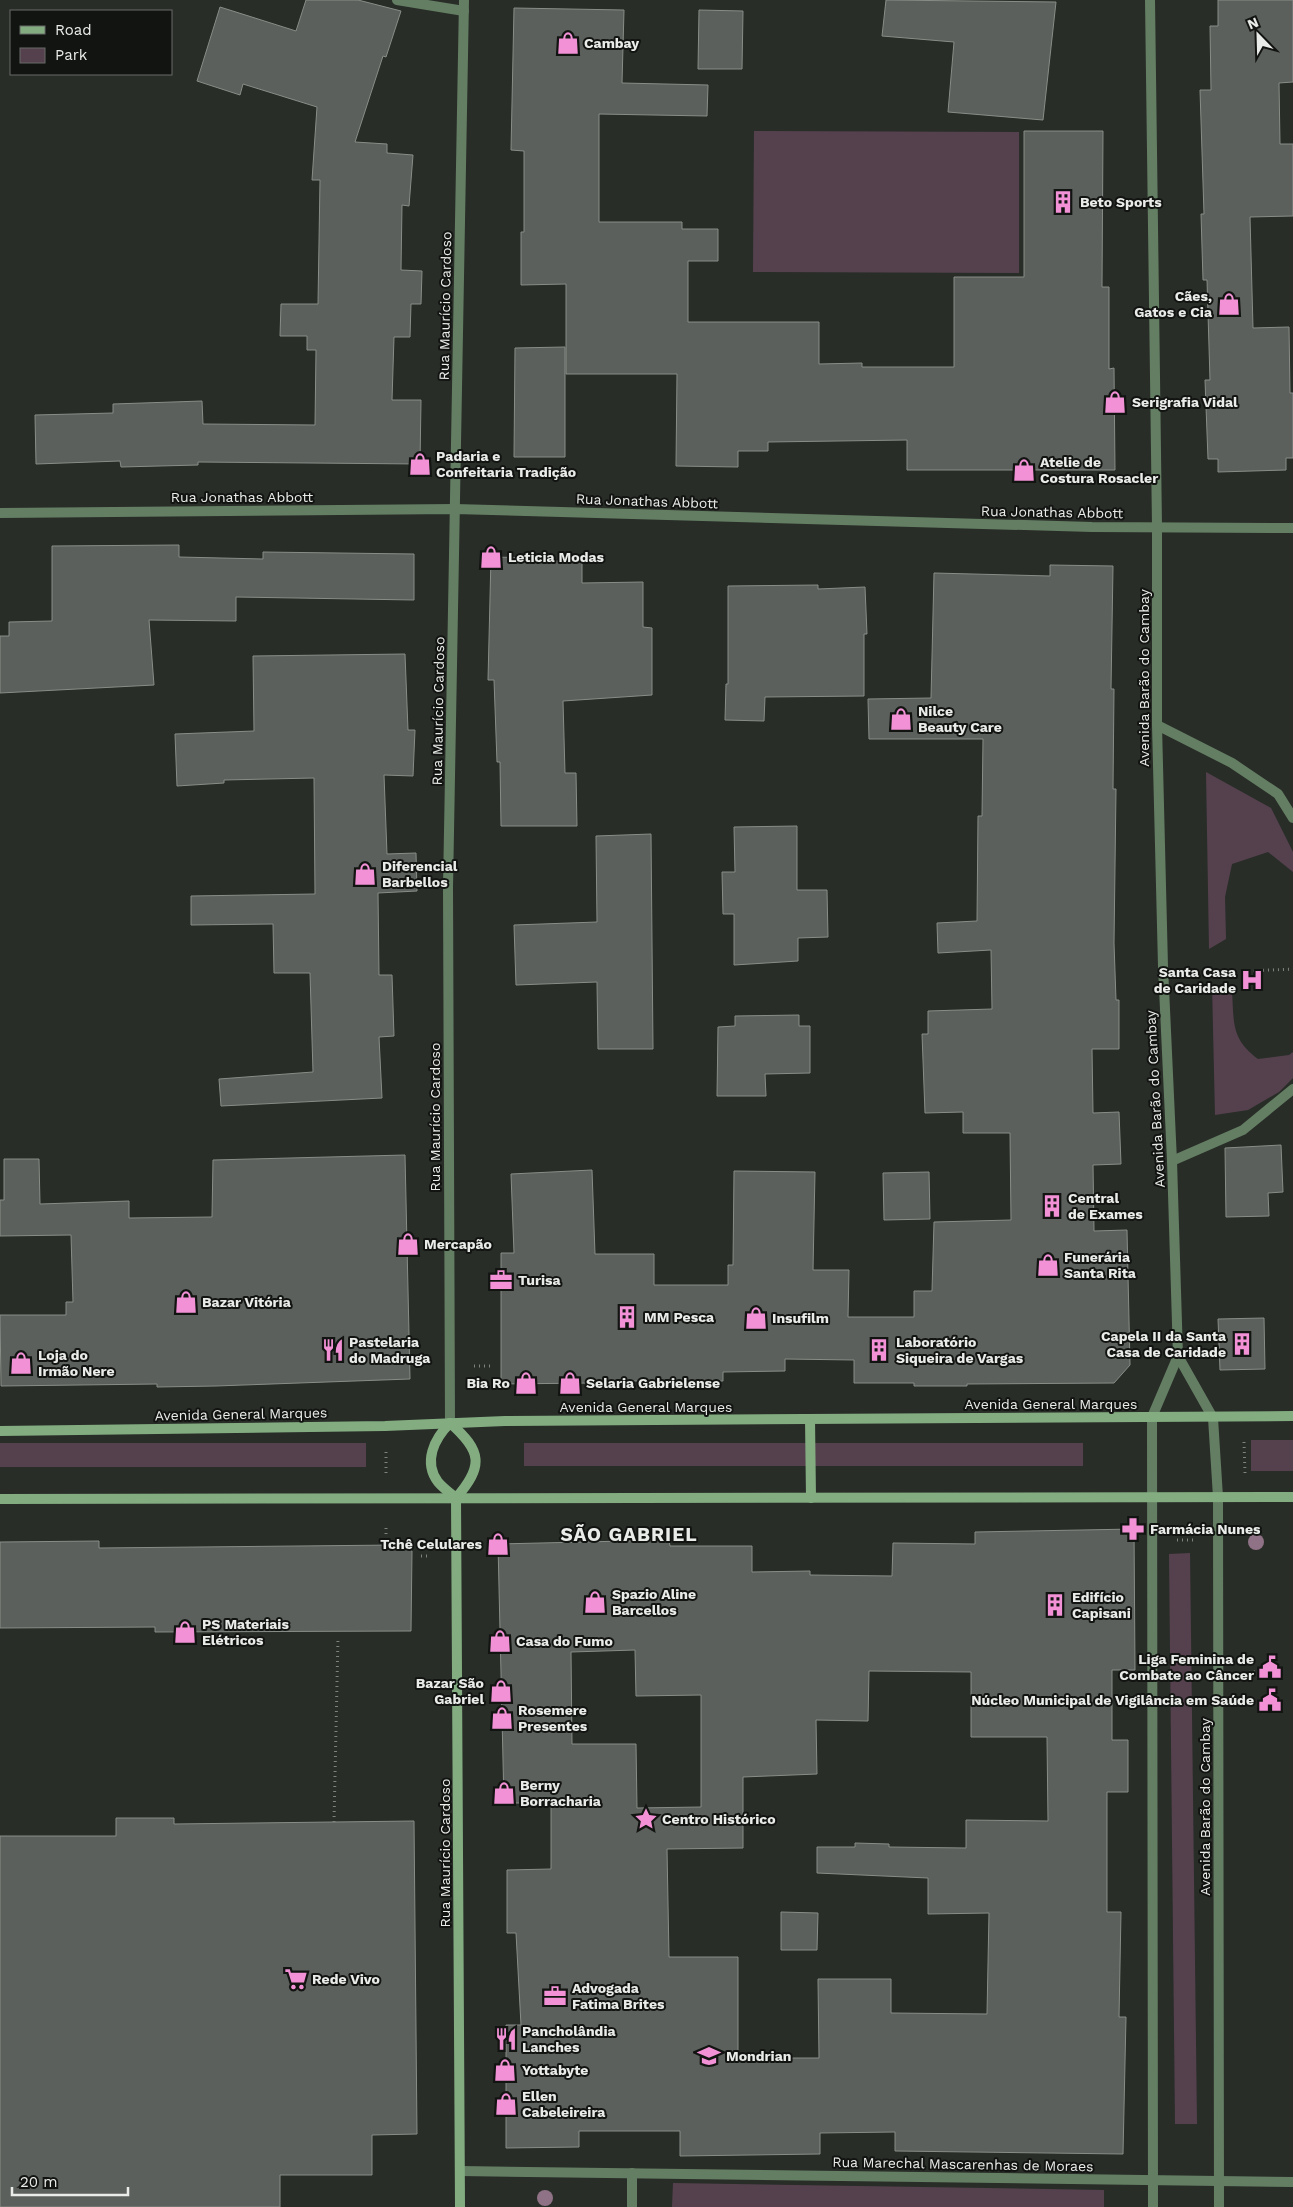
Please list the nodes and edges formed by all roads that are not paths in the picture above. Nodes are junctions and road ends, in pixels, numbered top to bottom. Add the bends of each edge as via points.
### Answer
1 (397, 0) edge
2 (464, 0) edge
3 (1150, 0) edge
4 (464, 11) junction
5 (455, 509) junction
6 (0, 513) edge
7 (1157, 527) junction
8 (1293, 528) edge
9 (1157, 725) junction
10 (1293, 818) edge
11 (1293, 1089) edge
12 (1172, 1161) junction
13 (1178, 1356) junction
14 (1293, 1416) edge
15 (1152, 1417) junction
16 (1213, 1418) junction
17 (810, 1420) junction
18 (450, 1423) junction
19 (0, 1431) edge
20 (1153, 1497) junction
21 (1218, 1497) junction
22 (1293, 1497) edge
23 (456, 1498) junction
24 (811, 1498) junction
25 (0, 1499) edge
26 (460, 2170) junction
27 (632, 2173) junction
28 (1153, 2180) junction
29 (1219, 2181) junction
30 (1293, 2182) edge
31 (460, 2207) edge
32 (632, 2207) edge
33 (1153, 2207) edge
34 (1219, 2207) edge

1 - 4 street
2 - 4 street, Rua Maurício Cardoso
3 - 7 street, Avenida Barão do Cambay
4 - 5 street, Rua Maurício Cardoso
5 - 6 street, Rua Jonathas Abbott
5 - 7 street, Rua Jonathas Abbott
5 - 18 street, Rua Maurício Cardoso via 448,887
7 - 8 street, Rua Jonathas Abbott
7 - 9 street, Avenida Barão do Cambay
9 - 10 street via 1232,763 1278,794
9 - 12 street, Avenida Barão do Cambay
11 - 12 street via 1243,1130
12 - 13 street, Avenida Barão do Cambay
13 - 15 street, Avenida Barão do Cambay
13 - 16 street, Avenida Barão do Cambay
14 - 16 main road, Avenida General Marques
15 - 16 main road, Avenida General Marques
15 - 17 main road, Avenida General Marques
15 - 20 street, Avenida Barão do Cambay
16 - 21 street, Avenida Barão do Cambay
17 - 18 main road, Avenida General Marques
17 - 24 main road
18 - 19 main road, Avenida General Marques
18 - 23 main road via 466,1437 474,1450 475,1468 469,1483
18 - 23 main road via 432,1448 430,1465 438,1482
20 - 21 main road
20 - 24 main road
20 - 28 street, Avenida Barão do Cambay
21 - 22 main road
21 - 29 street, Avenida Barão do Cambay
23 - 24 main road
23 - 25 main road
23 - 26 main road, Rua Maurício Cardoso
26 - 27 street, Rua Marechal Mascarenhas de Moraes
26 - 31 main road, Rua Maurício Cardoso
27 - 28 street, Rua Marechal Mascarenhas de Moraes
27 - 32 street
28 - 29 street, Rua Marechal Mascarenhas de Moraes
28 - 33 street, Avenida Barão do Cambay
29 - 30 street, Rua Marechal Mascarenhas de Moraes
29 - 34 street, Avenida Barão do Cambay

